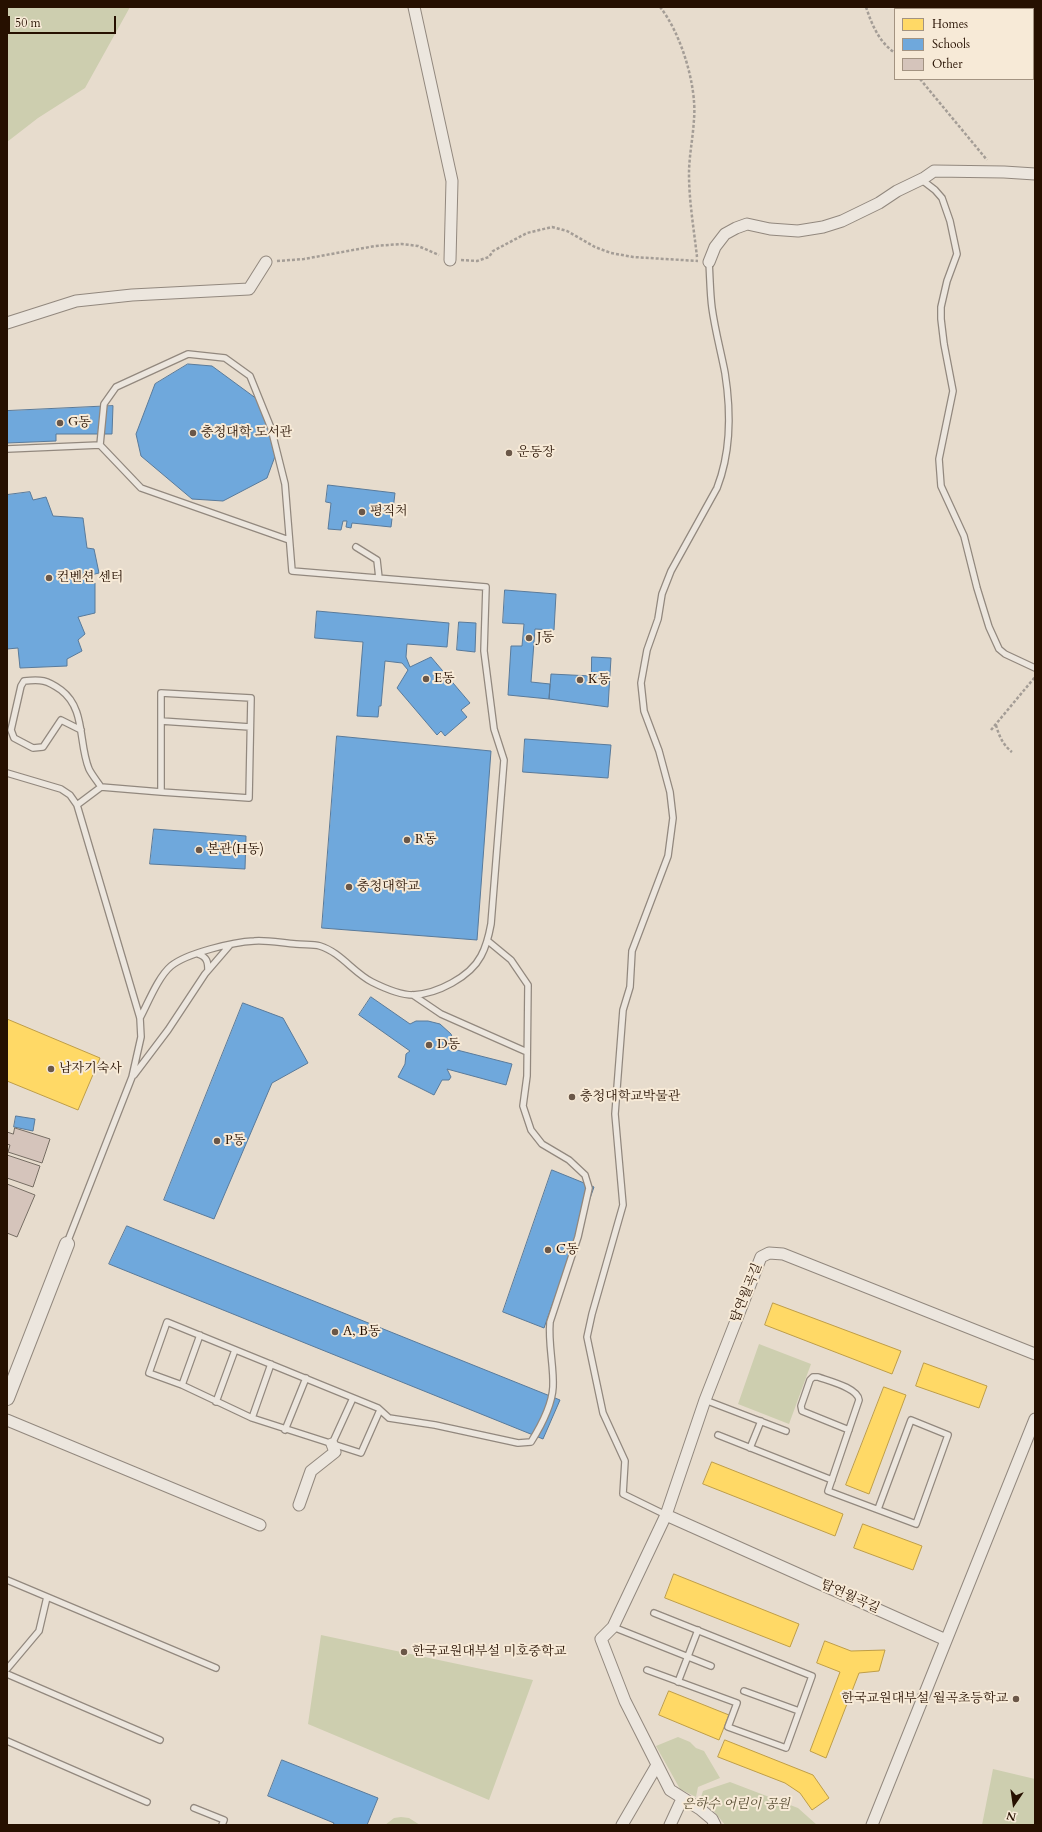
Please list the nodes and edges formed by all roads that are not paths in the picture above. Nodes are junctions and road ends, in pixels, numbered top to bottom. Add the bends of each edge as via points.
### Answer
1 (414, 7) edge
2 (1035, 174) edge
3 (921, 179) junction
4 (450, 260) road end
5 (266, 262) road end
6 (703, 262) joint
7 (7, 323) edge
8 (100, 445) junction
9 (7, 449) edge
10 (288, 540) junction
11 (356, 547) dead end
12 (379, 578) junction
13 (1035, 668) edge
14 (161, 720) junction
15 (250, 726) junction
16 (81, 730) junction
17 (7, 773) edge
18 (101, 786) junction
19 (161, 792) junction
20 (77, 805) junction
21 (488, 941) junction
22 (232, 944) junction
23 (198, 954) junction
24 (208, 971) junction
25 (413, 995) junction
26 (140, 1018) junction
27 (527, 1052) junction
28 (132, 1078) junction
29 (67, 1244) joint
30 (200, 1335) junction
31 (235, 1350) junction
32 (1035, 1354) edge
33 (271, 1364) junction
34 (306, 1378) junction
35 (182, 1385) junction
36 (7, 1398) edge
37 (353, 1398) junction
38 (705, 1400) junction
39 (216, 1402) junction
40 (380, 1410) junction
41 (252, 1418) junction
42 (1035, 1419) edge
43 (7, 1420) edge
44 (761, 1421) junction
45 (285, 1430) junction
46 (849, 1430) junction
47 (786, 1431) dead end
48 (718, 1435) dead end
49 (332, 1444) junction
50 (750, 1448) junction
51 (832, 1480) junction
52 (299, 1505) dead end
53 (878, 1510) junction
54 (666, 1514) junction
55 (260, 1525) dead end
56 (7, 1580) edge
57 (47, 1597) junction
58 (654, 1613) dead end
59 (613, 1627) junction
60 (698, 1630) junction
61 (946, 1640) junction
62 (688, 1656) junction
63 (711, 1666) dead end
64 (216, 1668) dead end
65 (7, 1669) edge
66 (647, 1670) dead end
67 (7, 1674) edge
68 (678, 1682) junction
69 (744, 1691) dead end
70 (799, 1711) junction
71 (160, 1740) dead end
72 (7, 1742) edge
73 (657, 1765) junction
74 (682, 1799) junction
75 (148, 1802) dead end
76 (194, 1808) dead end
77 (222, 1825) edge
78 (622, 1825) edge
79 (670, 1825) edge
80 (715, 1825) edge
81 (872, 1825) edge

1 - 4 street via 452,181
2 - 3 street via 934,171
3 - 6 street via 897,190 858,214 823,227 793,231 747,224 736,228 725,234
3 - 13 lane via 942,198 957,254 941,307 944,344 953,391 939,459 940,486 964,536 989,627 999,649
5 - 7 street via 249,289 132,295 76,301
6 - 54 lane via 725,374 728,440 717,488 671,572 646,650 641,682 644,711 659,751 670,792 673,818 668,856 632,951 630,987 623,1010 615,1114 623,1205 587,1337 603,1413 625,1461 623,1494
8 - 9 lane
8 - 10 lane via 141,488
8 - 10 lane via 104,404 116,387 188,354 225,358 250,376 270,428 285,484
10 - 12 lane via 292,571
11 - 12 lane via 377,560
12 - 21 lane via 486,587 484,651 494,729 504,760
14 - 15 lane
14 - 15 lane via 161,693 251,698
14 - 19 lane
15 - 19 lane via 249,798
16 - 16 lane via 77,710 68,696 54,684 41,679 24,681 11,730 14,738 33,748 43,747 62,720
16 - 18 lane via 89,769
17 - 20 lane via 61,789 70,795
18 - 19 lane
18 - 20 lane
20 - 26 lane
21 - 25 lane via 481,957 454,982 431,992
21 - 27 lane via 511,960 528,985
22 - 23 lane
22 - 24 lane
22 - 25 lane via 254,941 321,946 371,982
23 - 24 lane via 206,959
23 - 26 lane via 182,958 170,967
24 - 28 lane
25 - 27 lane via 441,1014
26 - 28 lane via 141,1037
27 - 40 lane via 524,1106 532,1130 542,1144 569,1160 584,1175 589,1188 578,1237 550,1322 553,1387 550,1403 531,1442 518,1443 389,1418
28 - 29 lane
29 - 36 street
30 - 31 lane
30 - 35 lane
30 - 35 lane via 167,1322 149,1373
31 - 33 lane
31 - 39 lane
32 - 38 street, 탑연월곡길 via 783,1254 769,1253 761,1257 757,1264
33 - 34 lane
33 - 41 lane
34 - 37 lane
34 - 45 lane
35 - 39 lane
37 - 40 lane
37 - 49 lane
38 - 44 lane
38 - 54 street, 탑연월곡길
39 - 41 lane
40 - 49 lane via 361,1453
41 - 45 lane
42 - 61 street
43 - 55 street
44 - 47 lane
44 - 50 lane
45 - 49 lane
46 - 46 lane via 859,1396 854,1391 813,1377 801,1406 802,1410
46 - 51 lane
48 - 50 lane
49 - 52 street via 335,1452 311,1471
50 - 51 lane
51 - 53 lane via 828,1491
53 - 53 lane via 916,1524 948,1435 910,1420
54 - 59 street, 탑연월곡길
54 - 61 street, 탑연월곡길
56 - 57 lane
57 - 64 lane
57 - 65 lane via 39,1631
58 - 60 lane
59 - 62 lane
59 - 73 street, 탑연월곡길 via 601,1639 625,1701
60 - 62 lane
60 - 70 lane via 812,1676
61 - 81 street
62 - 63 lane
62 - 68 lane
66 - 68 lane
67 - 71 lane
68 - 70 lane via 737,1703 728,1727 786,1748
69 - 70 lane
72 - 75 lane
73 - 74 street via 670,1790
73 - 78 street
74 - 79 street
74 - 80 street via 700,1809
76 - 77 lane via 224,1820

